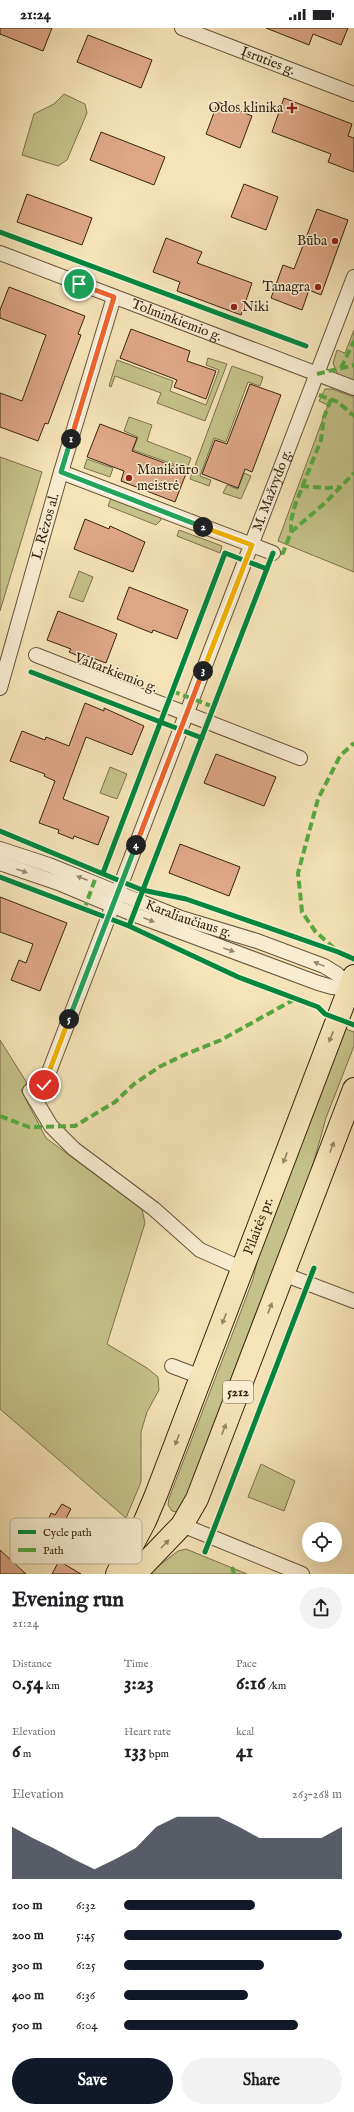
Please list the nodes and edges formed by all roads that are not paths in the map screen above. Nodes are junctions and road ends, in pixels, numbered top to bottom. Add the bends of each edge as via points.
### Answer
1 (182, 28) edge
2 (215, 34) edge
3 (354, 94) edge
4 (0, 253) edge
5 (354, 277) edge
6 (114, 297) junction
7 (317, 374) junction
8 (354, 388) edge
9 (61, 472) junction
10 (252, 545) junction
11 (273, 554) dead end
12 (36, 655) dead end
13 (0, 688) edge
14 (187, 713) junction
15 (300, 758) dead end
16 (0, 849) edge
17 (0, 863) edge
18 (115, 900) junction
19 (353, 984) edge
20 (44, 1085) dead end
21 (354, 1089) edge
22 (30, 1091) dead end
23 (242, 1269) junction
24 (283, 1274) junction
25 (354, 1301) edge
26 (172, 1366) dead end
27 (201, 1377) junction
28 (163, 1476) junction
29 (182, 1525) junction
30 (142, 1527) edge
31 (122, 1564) edge
32 (117, 1574) edge
33 (135, 1574) edge
34 (302, 1574) edge

1 - 2 street, Įsruties g.
2 - 3 street, Įsruties g.
4 - 6 street, Tolminkiemio g.
5 - 7 street, M. Mažvydo g.
6 - 7 street, Tolminkiemio g.
6 - 9 street, L. Rėzos al.
7 - 8 street, Tolminkiemio g.
7 - 10 street, M. Mažvydo g.
9 - 10 street
9 - 13 street, L. Rėzos al.
10 - 11 street
10 - 14 street, M. Mažvydo g.
12 - 14 street, Valtarkiemio g.
14 - 15 street, Valtarkiemio g.
14 - 18 street, M. Mažvydo g.
18 -> 16 street, Karaliaučiaus g. via 49,865
17 -> 18 street, Karaliaučiaus g.
18 - 19 street, Karaliaučiaus g. via 318,983 332,987
18 - 20 street, M. Mažvydo g.
19 -> 23 main road, Pilaitės pr.
24 -> 21 main road, 5212
22 - 23 street via 51,1126 74,1149 154,1209 200,1250
23 -> 27 main road, Pilaitės pr.
24 - 25 street
29 -> 24 main road, 5212 via 197,1499
26 - 27 street
27 -> 28 main road, Pilaitės pr.
28 - 29 main road, Pilaitės pr. via 160,1494 162,1513
28 - 30 main road, Pilaitės pr.
33 -> 29 main road, 5212
29 - 34 street
31 - 32 main road, Pilaitės pr.

